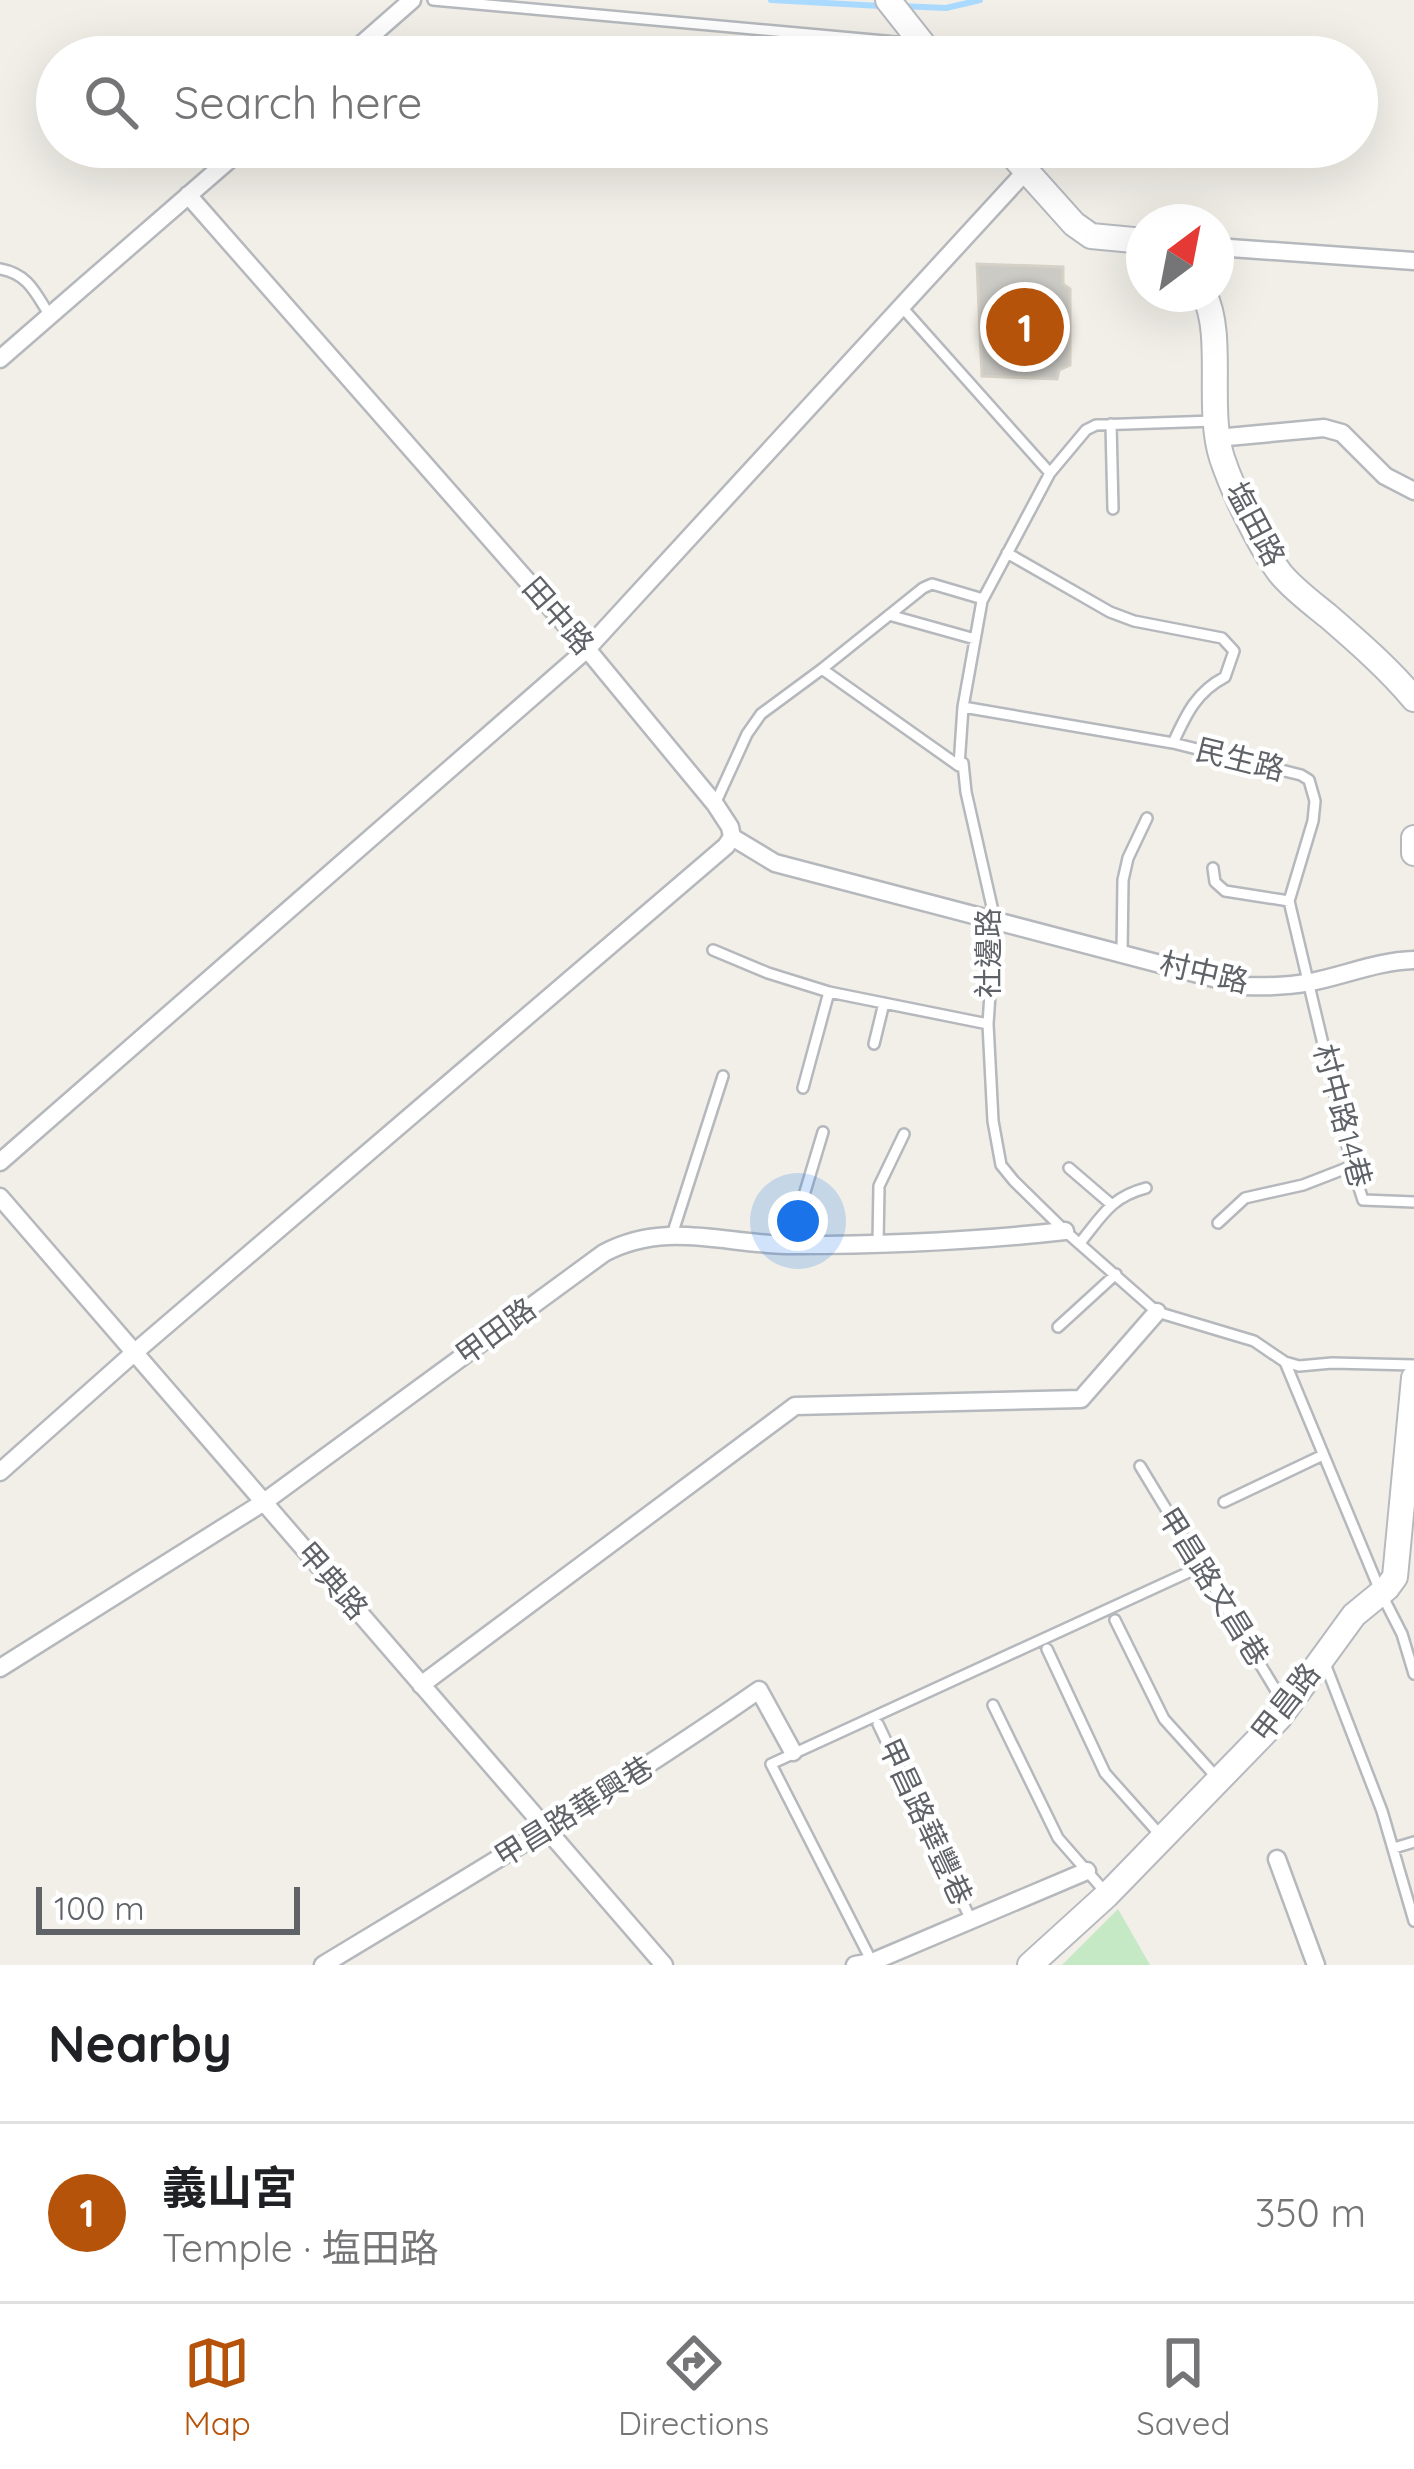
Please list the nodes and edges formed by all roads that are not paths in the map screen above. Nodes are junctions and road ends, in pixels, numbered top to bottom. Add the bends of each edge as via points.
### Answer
1 (412, 0) edge
2 (433, 0) edge
3 (888, 0) edge
4 (371, 36) edge
5 (833, 36) edge
6 (916, 36) edge
7 (220, 168) edge
8 (1022, 168) edge
9 (1025, 172) junction
10 (188, 195) junction
11 (1126, 239) edge
12 (1234, 248) edge
13 (1414, 261) edge
14 (0, 269) edge
15 (901, 305) junction
16 (1207, 312) edge
17 (50, 316) junction
18 (0, 359) edge
19 (1111, 424) junction
20 (1216, 430) junction
21 (1050, 473) junction
22 (1414, 491) edge
23 (1113, 509) dead end
24 (1007, 553) junction
25 (983, 599) junction
26 (889, 615) junction
27 (975, 639) junction
28 (587, 649) junction
29 (822, 669) junction
30 (1414, 699) edge
31 (963, 707) junction
32 (1173, 743) junction
33 (959, 766) junction
34 (715, 804) junction
35 (1147, 818) dead end
36 (732, 837) junction
37 (1414, 838) edge
38 (1414, 854) edge
39 (1213, 868) dead end
40 (1289, 902) junction
41 (995, 920) junction
42 (713, 950) dead end
43 (1122, 953) junction
44 (1414, 960) edge
45 (1308, 982) junction
46 (829, 992) junction
47 (884, 1003) junction
48 (988, 1024) junction
49 (874, 1044) dead end
50 (723, 1076) dead end
51 (803, 1088) dead end
52 (823, 1132) dead end
53 (904, 1134) dead end
54 (0, 1162) edge
55 (1352, 1166) junction
56 (1069, 1168) dead end
57 (1146, 1188) dead end
58 (0, 1197) edge
59 (1414, 1202) edge
60 (1112, 1205) junction
61 (1218, 1223) dead end
62 (672, 1235) junction
63 (1072, 1237) junction
64 (878, 1244) junction
65 (789, 1246) junction
66 (1116, 1274) junction
67 (1157, 1312) junction
68 (1058, 1327) dead end
69 (134, 1352) junction
70 (1285, 1362) junction
71 (1414, 1366) edge
72 (1414, 1378) edge
73 (1323, 1455) junction
74 (1140, 1466) dead end
75 (0, 1472) edge
76 (264, 1502) junction
77 (1224, 1502) dead end
78 (1200, 1567) junction
79 (1396, 1582) edge
80 (1115, 1620) dead end
81 (1047, 1648) dead end
82 (1322, 1656) junction
83 (0, 1668) edge
84 (1414, 1674) edge
85 (422, 1684) junction
86 (993, 1705) dead end
87 (1287, 1708) junction
88 (878, 1724) dead end
89 (793, 1752) junction
90 (1220, 1780) junction
91 (547, 1830) junction
92 (1164, 1839) junction
93 (1414, 1842) edge
94 (1394, 1848) junction
95 (1277, 1859) dead end
96 (1087, 1871) junction
97 (1060, 1883) junction
98 (1107, 1895) junction
99 (1088, 1915) junction
100 (971, 1920) junction
101 (1414, 1921) edge
102 (873, 1962) edge
103 (323, 1965) edge
104 (664, 1965) edge
105 (1030, 1965) edge
106 (1316, 1965) edge

1 - 4 street
2 - 5 lane
3 - 6 street
7 - 10 street
8 - 9 street
9 - 11 street via 1091,236
9 - 15 street
10 - 17 street
10 - 28 street, 田中路
12 - 13 street
14 - 17 lane via 22,275
15 - 21 lane
15 - 28 street
16 - 20 street, 塩田路
17 - 18 street
19 - 20 lane
19 - 21 lane, 社邊路 via 1086,430
19 - 23 lane
20 - 22 street via 1335,429 1385,476
20 - 30 street, 塩田路 via 1232,483 1282,576
21 - 24 lane, 社邊路
24 - 25 lane, 社邊路
24 - 32 lane via 1110,612 1229,644 1225,677 1190,706
25 - 26 lane via 932,584
25 - 27 lane, 社邊路
26 - 27 lane
26 - 29 lane
27 - 31 lane, 社邊路
28 - 34 street, 田中路
28 - 54 street
29 - 33 lane
29 - 34 lane via 760,714
31 - 32 lane, 民生路
31 - 33 lane, 社邊路
32 - 40 lane, 民生路 via 1309,779 1313,820
33 - 41 lane, 社邊路
34 - 36 street, 田中路
35 - 43 lane via 1123,880
36 - 41 street via 775,863
36 - 69 street
37 - 38 street
39 - 40 lane via 1226,891
40 - 45 lane, 民生路
41 - 43 street, 村中路
41 - 48 lane, 社邊路
42 - 46 lane
43 - 45 street, 村中路 via 1244,986
44 - 45 street, 村中路
45 - 55 lane, 村中路14巷
46 - 47 lane
46 - 51 lane
47 - 48 lane
47 - 49 lane
48 - 63 lane, 社邊路 via 1001,1165
50 - 62 lane
52 - 65 lane
53 - 64 lane via 879,1186
55 - 59 lane, 村中路14巷 via 1363,1200
55 - 61 lane via 1245,1198
56 - 60 lane
57 - 60 lane
58 - 69 street, 甲典路
60 - 63 lane
62 - 65 street, 甲田路
62 - 76 street, 甲田路 via 604,1252
63 - 64 street, 甲田路
63 - 66 lane, 社邊路
64 - 65 street, 甲田路
66 - 67 lane, 社邊路
66 - 68 lane
67 - 70 lane, 社邊路 via 1254,1341
67 - 85 street via 1081,1400 795,1406
69 - 75 street
69 - 76 street, 甲典路
70 - 71 lane, 社邊路
70 - 73 lane
72 - 79 street
73 - 77 lane
73 - 79 lane
74 - 78 lane, 甲昌路文昌巷
76 - 83 street, 甲田路
76 - 85 street, 甲典路
78 - 87 lane, 甲昌路文昌巷
78 - 89 lane
79 - 82 street, 甲昌路
79 - 84 lane
80 - 90 lane via 1164,1719
81 - 92 lane via 1105,1773
82 - 87 street, 甲昌路
82 - 94 lane
85 - 91 street, 甲典路
86 - 96 lane via 1058,1838
87 - 90 street, 甲昌路
88 - 100 lane, 甲昌路華豐巷
89 - 91 street, 甲昌路華興巷 via 759,1690
89 - 102 lane via 771,1764
90 - 92 street, 甲昌路
91 - 103 street, 甲昌路華興巷
91 - 104 street, 甲典路
92 - 98 street, 甲昌路
93 - 94 lane
94 - 101 lane
95 - 106 street
96 - 97 street
96 - 98 lane
97 - 99 street
97 - 100 street
98 - 99 street, 甲昌路
99 - 105 street, 甲昌路
100 - 102 street

